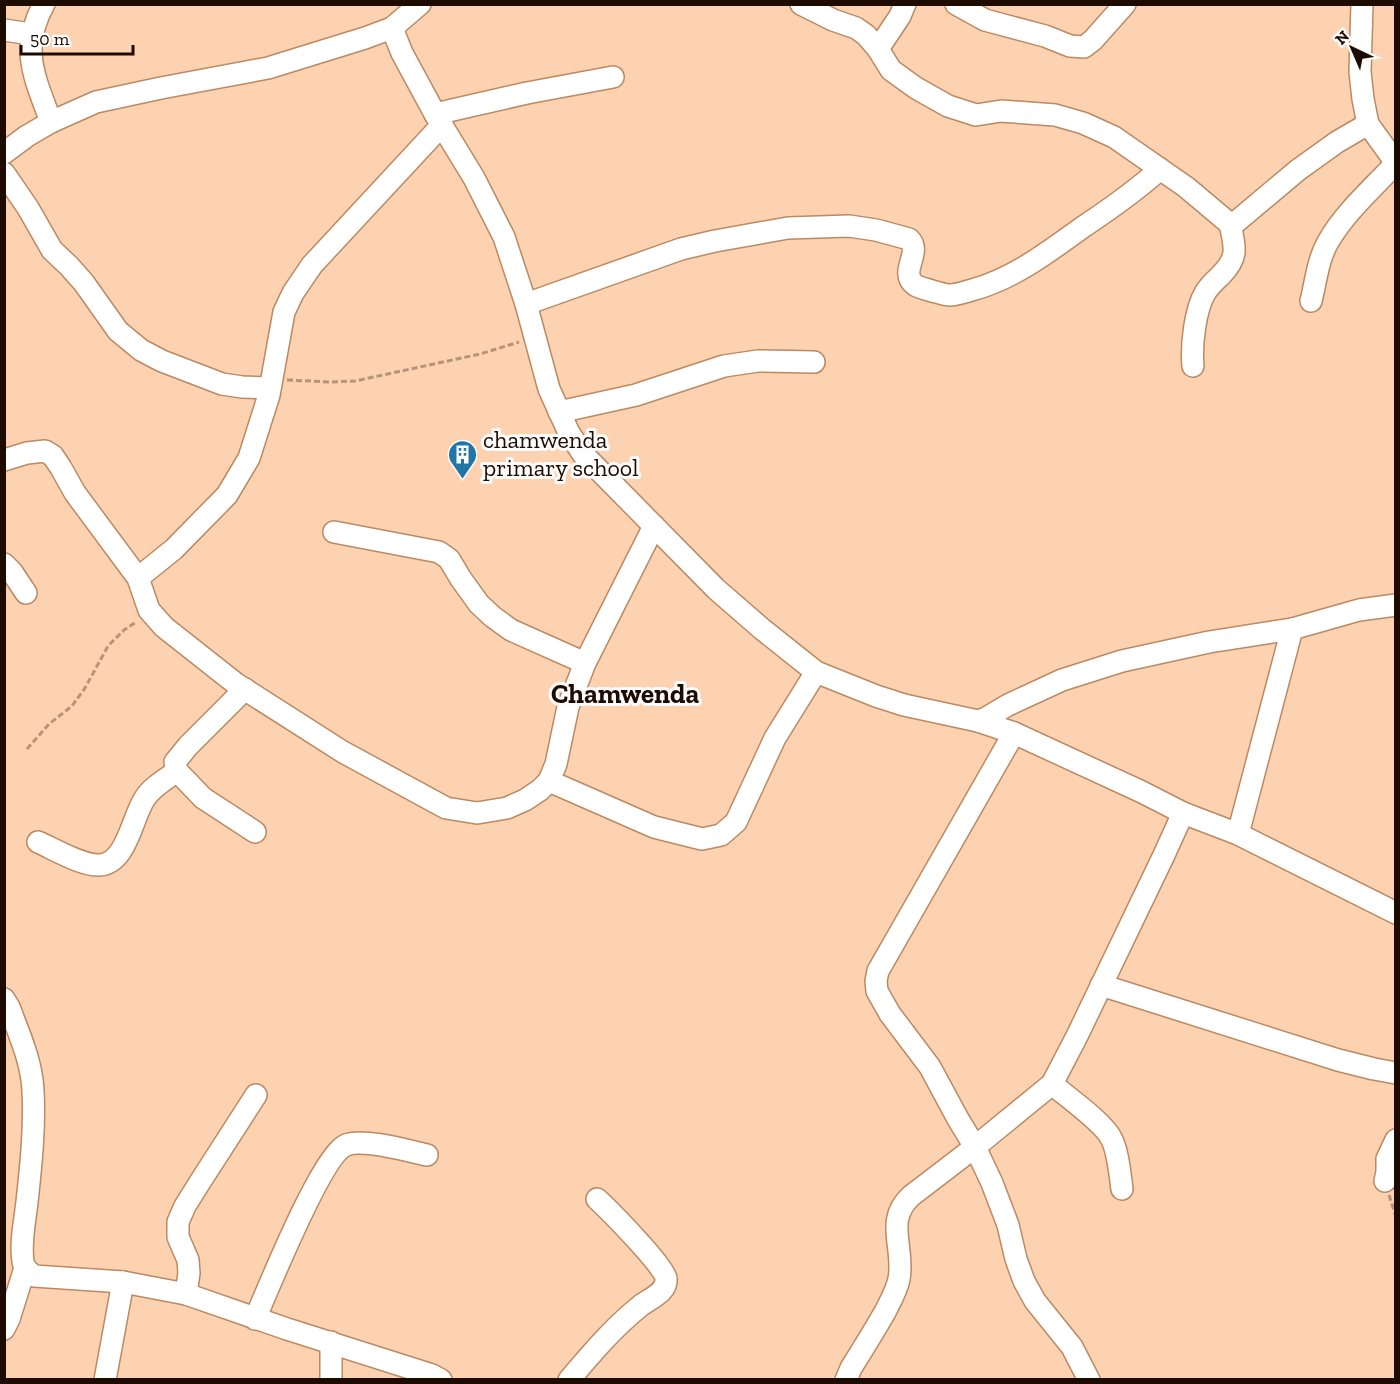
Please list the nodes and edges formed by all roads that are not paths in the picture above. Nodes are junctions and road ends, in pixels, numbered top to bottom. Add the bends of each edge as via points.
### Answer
1 (44, 4) edge
2 (420, 4) edge
3 (801, 4) edge
4 (905, 4) edge
5 (956, 4) edge
6 (1125, 4) edge
7 (1362, 4) edge
8 (392, 28) junction
9 (4, 30) edge
10 (31, 34) junction
11 (878, 49) junction
12 (613, 77) dead end
13 (439, 120) junction
14 (51, 122) junction
15 (1368, 124) junction
16 (4, 153) edge
17 (1395, 163) edge
18 (1160, 169) junction
19 (4, 173) edge
20 (1230, 224) junction
21 (1311, 301) dead end
22 (526, 304) junction
23 (814, 362) dead end
24 (1193, 366) dead end
25 (271, 384) junction
26 (559, 412) junction
27 (4, 460) edge
28 (654, 526) junction
29 (333, 532) dead end
30 (4, 564) edge
31 (138, 578) junction
32 (26, 593) dead end
33 (1395, 605) edge
34 (1292, 629) junction
35 (585, 663) junction
36 (816, 672) junction
37 (245, 689) junction
38 (982, 719) junction
39 (1014, 733) junction
40 (177, 771) junction
41 (549, 781) junction
42 (1183, 813) junction
43 (255, 832) dead end
44 (1238, 834) junction
45 (38, 842) dead end
46 (1395, 913) edge
47 (1101, 985) junction
48 (4, 999) edge
49 (1395, 1073) edge
50 (1052, 1084) junction
51 (256, 1095) dead end
52 (1395, 1140) edge
53 (975, 1147) junction
54 (427, 1155) dead end
55 (1385, 1181) dead end
56 (1122, 1189) dead end
57 (597, 1199) dead end
58 (25, 1268) junction
59 (123, 1282) junction
60 (186, 1294) junction
61 (255, 1319) junction
62 (4, 1329) edge
63 (332, 1342) junction
64 (105, 1380) edge
65 (331, 1380) edge
66 (441, 1380) edge
67 (569, 1380) edge
68 (846, 1380) edge
69 (1089, 1380) edge

1 - 10 street
2 - 8 street
3 - 11 street via 856,28
4 - 11 street
5 - 6 street via 985,20 1084,47
7 - 15 street via 1360,72
8 - 13 street
8 - 14 street via 268,68 96,102
9 - 10 street
10 - 14 street via 31,57
11 - 18 street via 891,70 948,106 976,115 1001,111 1055,114 1114,137
12 - 13 street via 527,93
13 - 22 street via 504,237
13 - 25 street via 312,265 293,293 284,312
14 - 16 street
15 - 17 street
15 - 20 street via 1337,142
17 - 21 street via 1327,243
18 - 20 street
18 - 22 street via 1142,186 1028,266 987,286 948,295 912,282 908,274 915,249 909,239 849,226 788,228 681,249
19 - 25 street via 52,250 84,283 118,331 141,350 222,384
20 - 24 street via 1233,261 1206,289 1200,301 1191,350
22 - 26 street
23 - 26 street via 724,366 636,396
25 - 31 street via 249,458 228,495 174,549
26 - 28 street via 583,454
27 - 31 street via 36,452 53,456 75,493
28 - 35 street
28 - 36 street via 716,590
29 - 35 street via 445,555 479,604 493,617 511,630
30 - 32 street
31 - 37 street via 149,610 164,627
33 - 34 street via 1359,610
34 - 38 street via 1122,661 1062,680
34 - 44 street
35 - 41 street via 568,707
36 - 38 street via 904,705
36 - 41 street via 775,738 736,822 721,835 702,839 654,827
37 - 40 street via 188,746 175,762
37 - 41 street via 343,752 446,808 477,813 507,808 525,800
38 - 39 street
39 - 42 street
39 - 53 street via 876,981 890,1014 930,1067
40 - 43 street via 203,798
40 - 45 street via 146,797 127,840 110,863 81,861
42 - 44 street
42 - 47 street
44 - 46 street
47 - 49 street via 1338,1060
47 - 50 street
48 - 58 street via 28,1062 33,1089 23,1233
50 - 53 street
50 - 56 street via 1112,1138
51 - 60 street via 178,1222 178,1238 188,1260
52 - 55 street via 1387,1159
53 - 68 street via 911,1196 899,1210 899,1280
53 - 69 street via 1008,1225 1024,1281 1072,1347
54 - 61 street via 360,1143 345,1145 336,1153 291,1235
57 - 67 street via 655,1261 666,1275 666,1282 657,1295 623,1321
58 - 59 street via 34,1276
58 - 62 street
59 - 60 street
59 - 64 street
60 - 61 street
61 - 63 street
63 - 65 street
63 - 66 street

